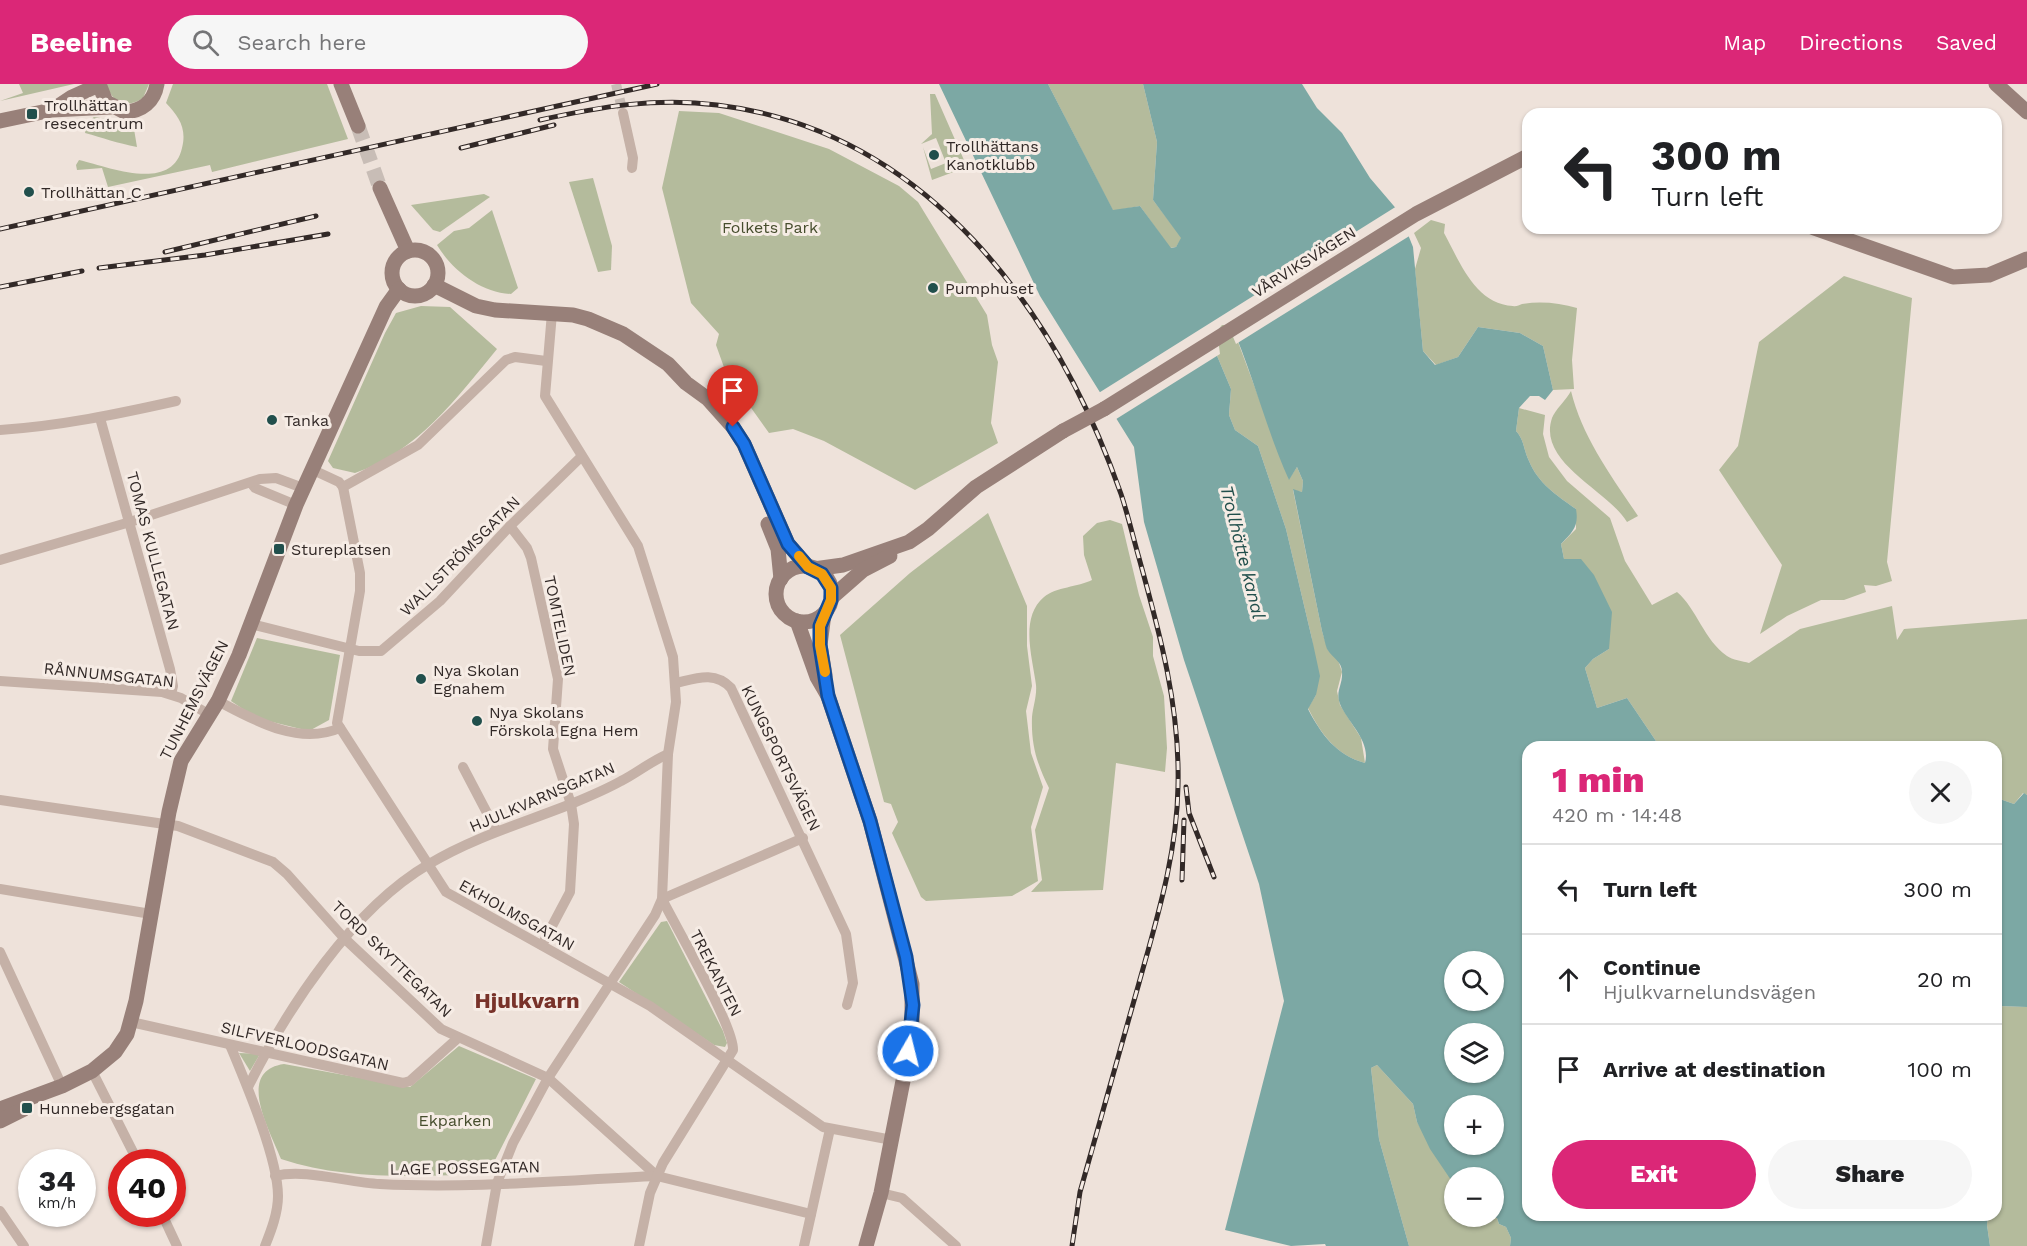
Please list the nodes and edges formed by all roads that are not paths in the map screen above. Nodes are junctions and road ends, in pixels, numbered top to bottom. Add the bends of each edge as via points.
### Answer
1 (82, 84) edge
2 (99, 84) edge
3 (157, 84) edge
4 (341, 84) edge
5 (1996, 84) edge
6 (72, 97) junction
7 (111, 107) junction
8 (52, 110) junction
9 (2027, 112) edge
10 (623, 113) tunnel mouth
11 (0, 121) edge
12 (358, 126) tunnel mouth
13 (1522, 159) edge
14 (632, 168) dead end
15 (380, 188) tunnel mouth
16 (1831, 234) edge
17 (408, 251) junction
18 (2027, 259) edge
19 (434, 285) junction
20 (399, 290) junction
21 (552, 313) junction
22 (546, 361) junction
23 (686, 383) junction
24 (176, 400) dead end
25 (100, 418) junction
26 (0, 430) edge
27 (581, 457) junction
28 (311, 469) junction
29 (251, 483) junction
30 (343, 487) junction
31 (303, 488) junction
32 (296, 505) junction
33 (130, 522) junction
34 (510, 526) junction
35 (909, 542) junction
36 (0, 560) edge
37 (811, 568) junction
38 (781, 579) junction
39 (831, 598) junction
40 (824, 614) junction
41 (797, 621) junction
42 (251, 624) junction
43 (348, 648) junction
44 (0, 681) edge
45 (676, 683) junction
46 (171, 694) junction
47 (828, 696) junction
48 (214, 708) junction
49 (340, 728) junction
50 (668, 754) junction
51 (463, 767) dead end
52 (0, 800) edge
53 (571, 804) junction
54 (167, 824) junction
55 (496, 830) junction
56 (803, 838) junction
57 (428, 864) junction
58 (0, 889) edge
59 (662, 899) junction
60 (152, 914) junction
61 (344, 938) junction
62 (542, 945) junction
63 (0, 952) edge
64 (610, 985) junction
65 (847, 1005) dead end
66 (131, 1022) junction
67 (458, 1038) junction
68 (230, 1044) junction
69 (266, 1051) junction
70 (728, 1062) junction
71 (92, 1071) junction
72 (548, 1078) junction
73 (62, 1086) junction
74 (248, 1087) junction
75 (0, 1109) edge
76 (0, 1121) edge
77 (830, 1130) junction
78 (892, 1140) junction
79 (131, 1149) edge
80 (275, 1176) junction
81 (657, 1176) junction
82 (497, 1183) junction
83 (881, 1193) junction
84 (0, 1211) edge
85 (811, 1214) junction
86 (168, 1227) edge
87 (24, 1246) edge
88 (177, 1246) edge
89 (265, 1246) edge
90 (486, 1246) edge
91 (639, 1246) edge
92 (804, 1246) edge
93 (866, 1246) edge
94 (956, 1246) edge

1 - 6 street
2 - 6 street
2 - 7 street via 102,97
3 - 7 street via 150,101 139,110 125,112
4 - 12 street
5 - 9 street
6 - 8 street
7 - 8 street
8 - 11 street
10 - 14 street
13 - 35 street, VÅRVIKSVÄGEN, bridge via 1416,214 1063,431 976,488
15 - 17 street
16 - 18 street via 1953,277 1989,275
17 - 19 street via 422,251 433,259 438,272
17 - 20 street via 395,260 392,268
19 - 20 street via 418,296
19 - 21 street via 476,306
20 - 28 street, TUNHEMSVÄGEN via 386,307
21 - 22 street
21 - 23 street via 588,319 623,334 668,364
22 - 27 street via 545,396
22 - 30 street via 515,357 506,360 418,445
23 - 37 street via 708,399 738,436 788,544
23 - 38 street via 690,393 723,430 747,473 778,549
24 - 25 street
25 - 26 street
25 - 33 street, TOMAS KULLEGATAN
27 - 34 street, WALLSTRÖMSGATAN
27 - 45 street via 638,546 673,657
28 - 30 street
28 - 31 street, TUNHEMSVÄGEN
29 - 31 street via 276,478
29 - 32 street
29 - 33 street
30 - 43 street via 360,573
31 - 32 street, TUNHEMSVÄGEN
32 - 42 street, TUNHEMSVÄGEN
33 - 36 street
33 - 46 street, TOMAS KULLEGATAN via 170,669
34 - 43 street, WALLSTRÖMSGATAN via 440,601 388,647 372,651
34 - 53 street, TOMTELIDEN via 527,548 558,679 553,749
35 - 37 street via 836,567
35 - 39 street via 857,575
37 - 38 street via 795,568
37 - 39 street via 828,582
38 - 41 street via 776,590 779,607
39 - 40 street
40 - 41 street via 809,622
40 - 47 street via 820,645
41 - 47 street
42 - 43 street
42 - 48 street, TUNHEMSVÄGEN
43 - 49 street via 337,716
44 - 46 street, RÅNNUMSGATAN
45 - 50 street
45 - 56 street, KUNGSPORTSVÄGEN via 715,677 731,688
46 - 48 street, RÅNNUMSGATAN
47 - 78 street via 870,821 912,984 912,1035
48 - 49 street via 258,723 313,734
48 - 54 street, TUNHEMSVÄGEN via 181,762
49 - 57 street, EKHOLMSGATAN
50 - 53 street, HJULKVARNSGATAN via 621,782
50 - 59 street
51 - 55 street
52 - 54 street, TORD SKYTTEGATAN
53 - 55 street, HJULKVARNSGATAN
53 - 62 street, TOMTELIDEN via 574,824 570,892
54 - 60 street, TUNHEMSVÄGEN
54 - 61 street, TORD SKYTTEGATAN via 221,840 273,862
55 - 57 street, HJULKVARNSGATAN
56 - 59 street
56 - 65 street, KUNGSPORTSVÄGEN via 846,934 853,983
57 - 61 street, HJULKVARNSGATAN via 387,893
57 - 62 street, EKHOLMSGATAN via 446,892
58 - 60 street
59 - 64 street
59 - 70 street, TREKANTEN via 729,1032 733,1046
60 - 66 street, TUNHEMSVÄGEN
61 - 67 street, TORD SKYTTEGATAN via 441,1029
61 - 69 street, HJULKVARNSGATAN
62 - 64 street, EKHOLMSGATAN
63 - 73 street
64 - 70 street, EKHOLMSGATAN via 650,1006
64 - 72 street
66 - 68 street, SILFVERLOODSGATAN
66 - 71 street, TUNHEMSVÄGEN via 115,1052
67 - 69 street, SILFVERLOODSGATAN via 404,1083
67 - 72 street, TORD SKYTTEGATAN
68 - 69 street, SILFVERLOODSGATAN
68 - 74 street
69 - 74 street, HJULKVARNSGATAN
70 - 77 street, EKHOLMSGATAN
70 - 81 street
71 - 73 street, TUNHEMSVÄGEN
71 - 79 street
72 - 81 street, TORD SKYTTEGATAN
72 - 82 street via 513,1143
73 - 75 street, TUNHEMSVÄGEN
73 - 76 street, TUNHEMSVÄGEN via 38,1103
74 - 80 street
77 - 78 street, EKHOLMSGATAN
77 - 85 street
78 - 83 street
80 - 82 street, LAGE POSSEGATAN via 304,1175 380,1184
80 - 89 street via 278,1196
81 - 82 street, LAGE POSSEGATAN
81 - 85 street, TORD SKYTTEGATAN
81 - 91 street
82 - 90 street
83 - 93 street
83 - 94 street via 902,1198
84 - 87 street
85 - 92 street
86 - 88 street

